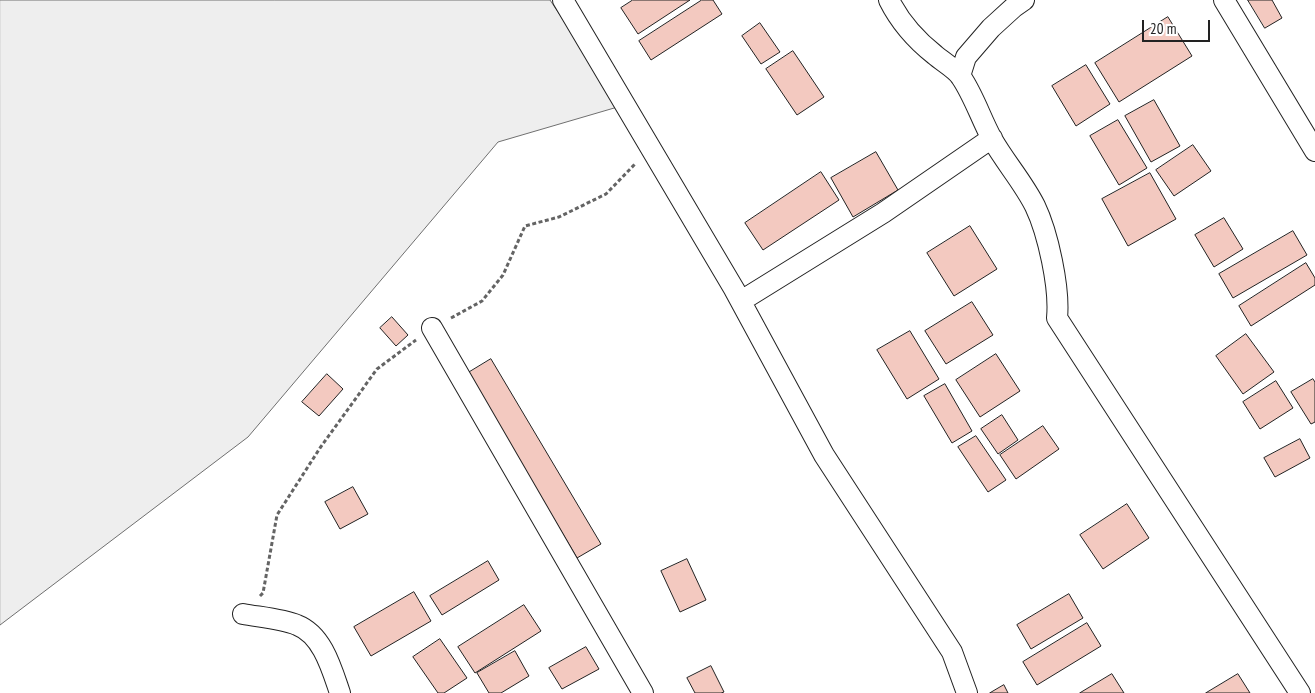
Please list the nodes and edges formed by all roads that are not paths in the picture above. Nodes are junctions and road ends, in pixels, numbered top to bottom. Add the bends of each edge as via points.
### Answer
1 (563, 0) edge
2 (889, 0) edge
3 (1024, 0) edge
4 (1224, 0) edge
5 (960, 76) junction
6 (992, 138) junction
7 (1314, 146) edge
8 (740, 301) junction
9 (432, 328) dead end
10 (243, 614) dead end
11 (340, 693) edge
12 (643, 693) edge
13 (967, 693) edge
14 (1300, 693) edge

1 - 8 street
2 - 5 street via 911,34
3 - 5 street via 966,57
4 - 7 street
5 - 6 street
6 - 8 street via 883,213
6 - 14 street via 1035,206 1056,284 1058,318
8 - 13 street via 824,455 952,652
9 - 12 street
10 - 11 street via 298,625 309,632 321,647

